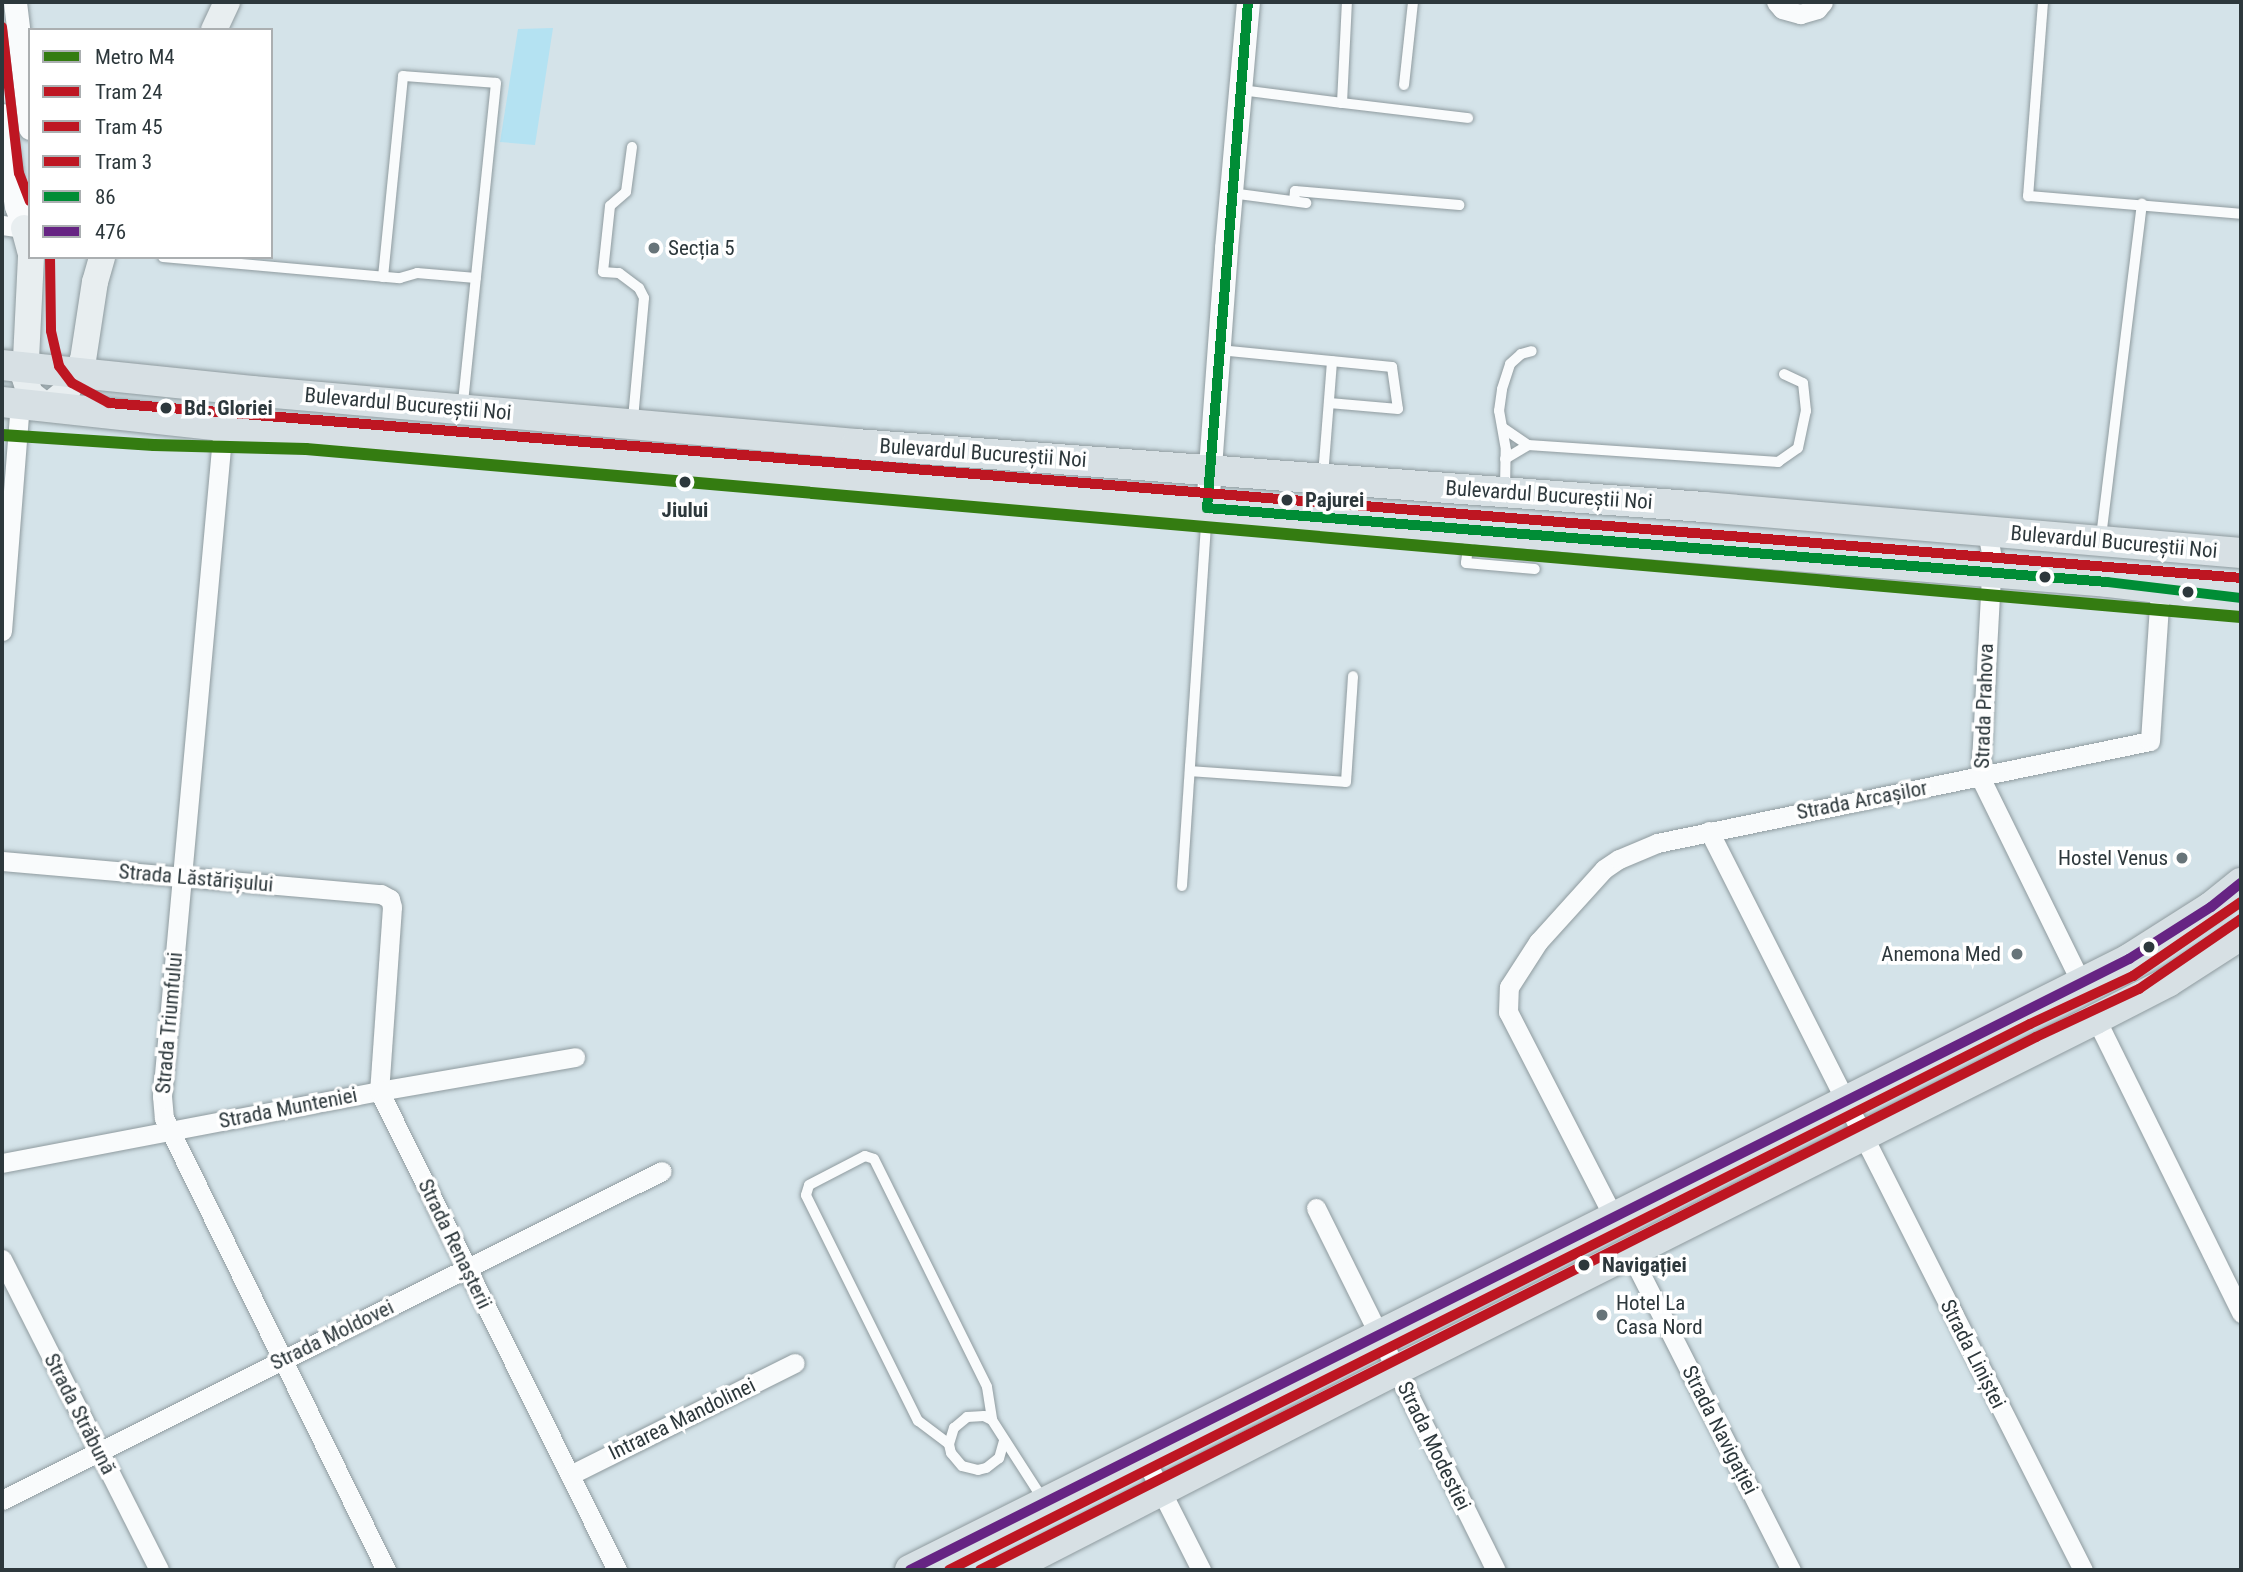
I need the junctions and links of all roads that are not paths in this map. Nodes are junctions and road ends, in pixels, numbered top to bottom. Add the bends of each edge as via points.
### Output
1 (15, 2) edge
2 (228, 2) edge
3 (1248, 2) edge
4 (1347, 2) edge
5 (1413, 2) edge
6 (1776, 2) edge
7 (1823, 2) edge
8 (2043, 2) edge
9 (215, 28) edge
10 (1404, 85) dead end
11 (1239, 90) junction
12 (1342, 103) junction
13 (28, 111) edge
14 (2, 115) edge
15 (1468, 118) dead end
16 (632, 147) dead end
17 (1230, 193) junction
18 (1294, 201) junction
19 (1306, 203) dead end
20 (2142, 204) junction
21 (1459, 205) dead end
22 (2241, 214) edge
23 (23, 232) edge
24 (31, 259) edge
25 (185, 259) edge
26 (99, 270) edge
27 (383, 277) junction
28 (476, 278) junction
29 (1218, 350) junction
30 (1532, 351) dead end
31 (1332, 361) junction
32 (14, 367) edge
33 (77, 374) junction
34 (1784, 374) dead end
35 (1329, 403) junction
36 (23, 405) edge
37 (462, 409) junction
38 (632, 425) junction
39 (223, 426) junction
40 (1503, 428) junction
41 (856, 444) junction
42 (1528, 445) junction
43 (1505, 459) junction
44 (1209, 469) junction
45 (848, 478) junction
46 (1323, 478) junction
47 (1504, 492) junction
48 (1207, 508) junction
49 (1471, 529) junction
50 (1987, 532) junction
51 (2101, 541) junction
52 (2241, 553) edge
53 (1535, 569) dead end
54 (1991, 575) junction
55 (2160, 589) junction
56 (2241, 598) edge
57 (2, 631) edge
58 (1353, 676) dead end
59 (1190, 771) junction
60 (1980, 777) junction
61 (1709, 831) junction
62 (2, 861) edge
63 (181, 877) junction
64 (2241, 883) edge
65 (1182, 886) dead end
66 (2241, 935) edge
67 (2082, 984) junction
68 (2096, 1019) junction
69 (575, 1057) dead end
70 (379, 1091) junction
71 (1845, 1102) junction
72 (168, 1131) junction
73 (1864, 1138) junction
74 (2, 1163) edge
75 (662, 1171) dead end
76 (1316, 1209) dead end
77 (1613, 1216) junction
78 (1630, 1253) junction
79 (2, 1259) edge
80 (467, 1269) junction
81 (2241, 1313) edge
82 (1379, 1336) junction
83 (282, 1360) junction
84 (795, 1363) dead end
85 (1396, 1370) junction
86 (992, 1420) junction
87 (1004, 1441) junction
88 (949, 1444) junction
89 (99, 1451) junction
90 (1143, 1455) junction
91 (570, 1475) junction
92 (1161, 1491) junction
93 (2, 1500) edge
94 (1046, 1504) junction
95 (159, 1570) edge
96 (386, 1570) edge
97 (617, 1570) edge
98 (910, 1570) edge
99 (1007, 1570) edge
100 (1201, 1570) edge
101 (1496, 1570) edge
102 (1791, 1570) edge
103 (2083, 1570) edge

1 - 13 street
2 - 9 main road
3 - 11 street
4 - 12 lane
5 - 10 lane
6 - 7 street via 1782,9 1800,14
8 - 20 lane via 2028,196
11 - 12 lane
11 - 17 street
12 - 15 lane
14 - 23 street
16 - 38 lane via 626,191 610,206 603,272 619,273 639,288 644,298
17 - 18 lane
17 - 29 street
18 - 19 lane
18 - 21 lane via 1295,191
20 - 22 lane
20 - 51 lane
24 - 32 main road
25 - 27 lane
26 - 33 main road
27 - 28 lane via 417,273
27 - 28 lane via 403,76 496,83
28 - 37 lane
29 - 31 lane
29 - 44 street
30 - 40 lane via 1510,364 1499,411
31 - 35 lane
31 - 35 lane via 1392,367 1398,409
32 - 33 main road, Bulevardul Bucureștii Noi
32 - 36 main road via 30,394
33 - 36 main road via 67,391
33 - 37 main road, Bulevardul Bucureștii Noi
34 - 42 lane via 1803,383 1806,411 1798,448 1778,462
35 - 46 lane
36 - 39 main road, Bulevardul Bucureștii Noi
36 - 57 street
37 - 38 main road, Bulevardul Bucureștii Noi
38 - 41 main road, Bulevardul Bucureștii Noi
39 - 45 main road, Bulevardul Bucureștii Noi
39 - 63 street, Strada Triumfului
40 - 42 lane
40 - 43 lane
41 - 44 main road, Bulevardul Bucureștii Noi
41 - 45 main road, Bulevardul Bucureștii Noi
42 - 43 lane
43 - 47 lane
44 - 46 main road, Bulevardul Bucureștii Noi
44 - 48 street
45 - 48 main road, Bulevardul Bucureștii Noi
46 - 47 main road, Bulevardul Bucureștii Noi
47 - 50 main road, Bulevardul Bucureștii Noi
48 - 49 main road, Bulevardul Bucureștii Noi
48 - 59 lane
49 - 53 lane via 1466,563
49 - 54 main road, Bulevardul Bucureștii Noi
50 - 51 main road, Bulevardul Bucureștii Noi
50 - 54 street, Strada Prahova
51 - 52 main road, Bulevardul Bucureștii Noi
54 - 55 main road, Bulevardul Bucureștii Noi
54 - 60 street, Strada Prahova
55 - 56 main road, Bulevardul Bucureștii Noi
55 - 60 street, Strada Arcașilor via 2150,741
58 - 59 lane via 1346,782
59 - 65 lane
60 - 61 street, Strada Arcașilor
60 - 67 street, Strada Prahova
61 - 71 street
61 - 77 street, Strada Arcașilor via 1657,843 1604,869 1538,942 1514,976 1507,998 1508,1012
62 - 63 street, Strada Lăstărișului
63 - 70 street, Strada Lăstărișului via 381,894 390,899
63 - 72 street, Strada Triumfului via 162,1096
64 - 67 main road via 2156,944
66 - 68 main road via 2168,982
67 - 71 main road
68 - 73 main road
68 - 81 street
69 - 70 street, Strada Munteniei
70 - 72 street, Strada Munteniei
70 - 80 street, Strada Renașterii
71 - 73 street, Strada Liniștei
71 - 77 main road
72 - 74 street, Strada Munteniei
72 - 83 street, Strada Triumfului
73 - 78 main road
73 - 103 street, Strada Liniștei
75 - 80 street, Strada Moldovei
76 - 82 street, Strada Modestiei
77 - 82 main road
78 - 85 main road
78 - 102 street, Strada Navigației
79 - 89 street, Strada Străbună
80 - 83 street, Strada Moldovei
80 - 91 street, Strada Renașterii
82 - 85 street, Strada Modestiei
82 - 90 main road
83 - 89 street, Strada Moldovei
83 - 96 street, Strada Triumfului
84 - 91 street, Intrarea Mandolinei
85 - 92 main road
85 - 101 street, Strada Modestiei
86 - 87 lane
86 - 88 lane via 975,1416 960,1422
86 - 88 lane via 987,1387 874,1159 865,1156 809,1185 806,1195 918,1421
87 - 88 lane via 999,1458 978,1470 955,1460
87 - 94 lane
89 - 93 street, Strada Moldovei
89 - 95 street, Strada Străbună
90 - 92 street
90 - 94 main road
91 - 97 street, Strada Renașterii
92 - 99 main road
92 - 100 street
94 - 98 main road

